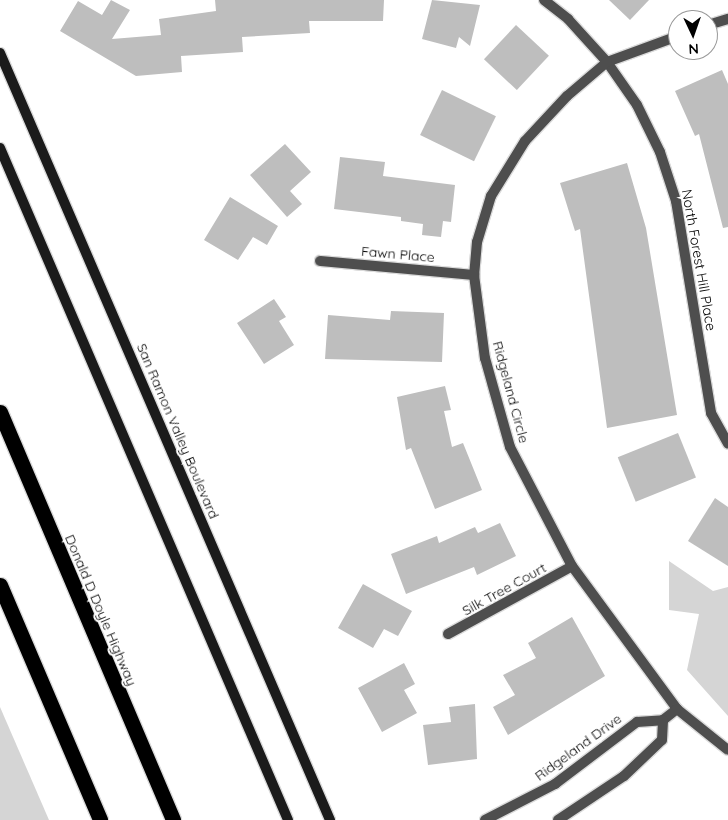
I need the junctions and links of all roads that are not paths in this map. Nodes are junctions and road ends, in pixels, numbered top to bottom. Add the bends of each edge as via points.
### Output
1 (544, 0) edge
2 (668, 40) edge
3 (0, 53) edge
4 (607, 62) junction
5 (0, 148) edge
6 (320, 261) dead end
7 (474, 275) junction
8 (0, 412) edge
9 (728, 444) edge
10 (572, 566) junction
11 (0, 585) edge
12 (448, 634) dead end
13 (677, 709) junction
14 (663, 720) junction
15 (728, 750) edge
16 (100, 820) edge
17 (173, 820) edge
18 (288, 820) edge
19 (330, 820) edge
20 (485, 820) edge
21 (558, 820) edge

1 - 4 street, North Forest Hill Place via 568,18
2 - 4 street, Ridgeland Circle
3 - 19 main road, San Ramon Valley Boulevard
4 - 7 street, Ridgeland Circle via 566,96 525,142 491,196 477,242
4 - 9 street, North Forest Hill Place via 637,105 676,201 711,413
5 - 18 main road
6 - 7 street, Fawn Place
7 - 10 street, Ridgeland Circle via 485,358 510,447
8 - 17 highway, Donald D Doyle Highway
10 - 12 street, Silk Tree Court
10 - 13 street, Ridgeland Circle
11 - 16 highway
13 - 14 street
13 - 15 street, Ridgeland Circle
14 - 20 street, Ridgeland Drive via 636,722 555,784
14 - 21 street via 662,740 624,776

